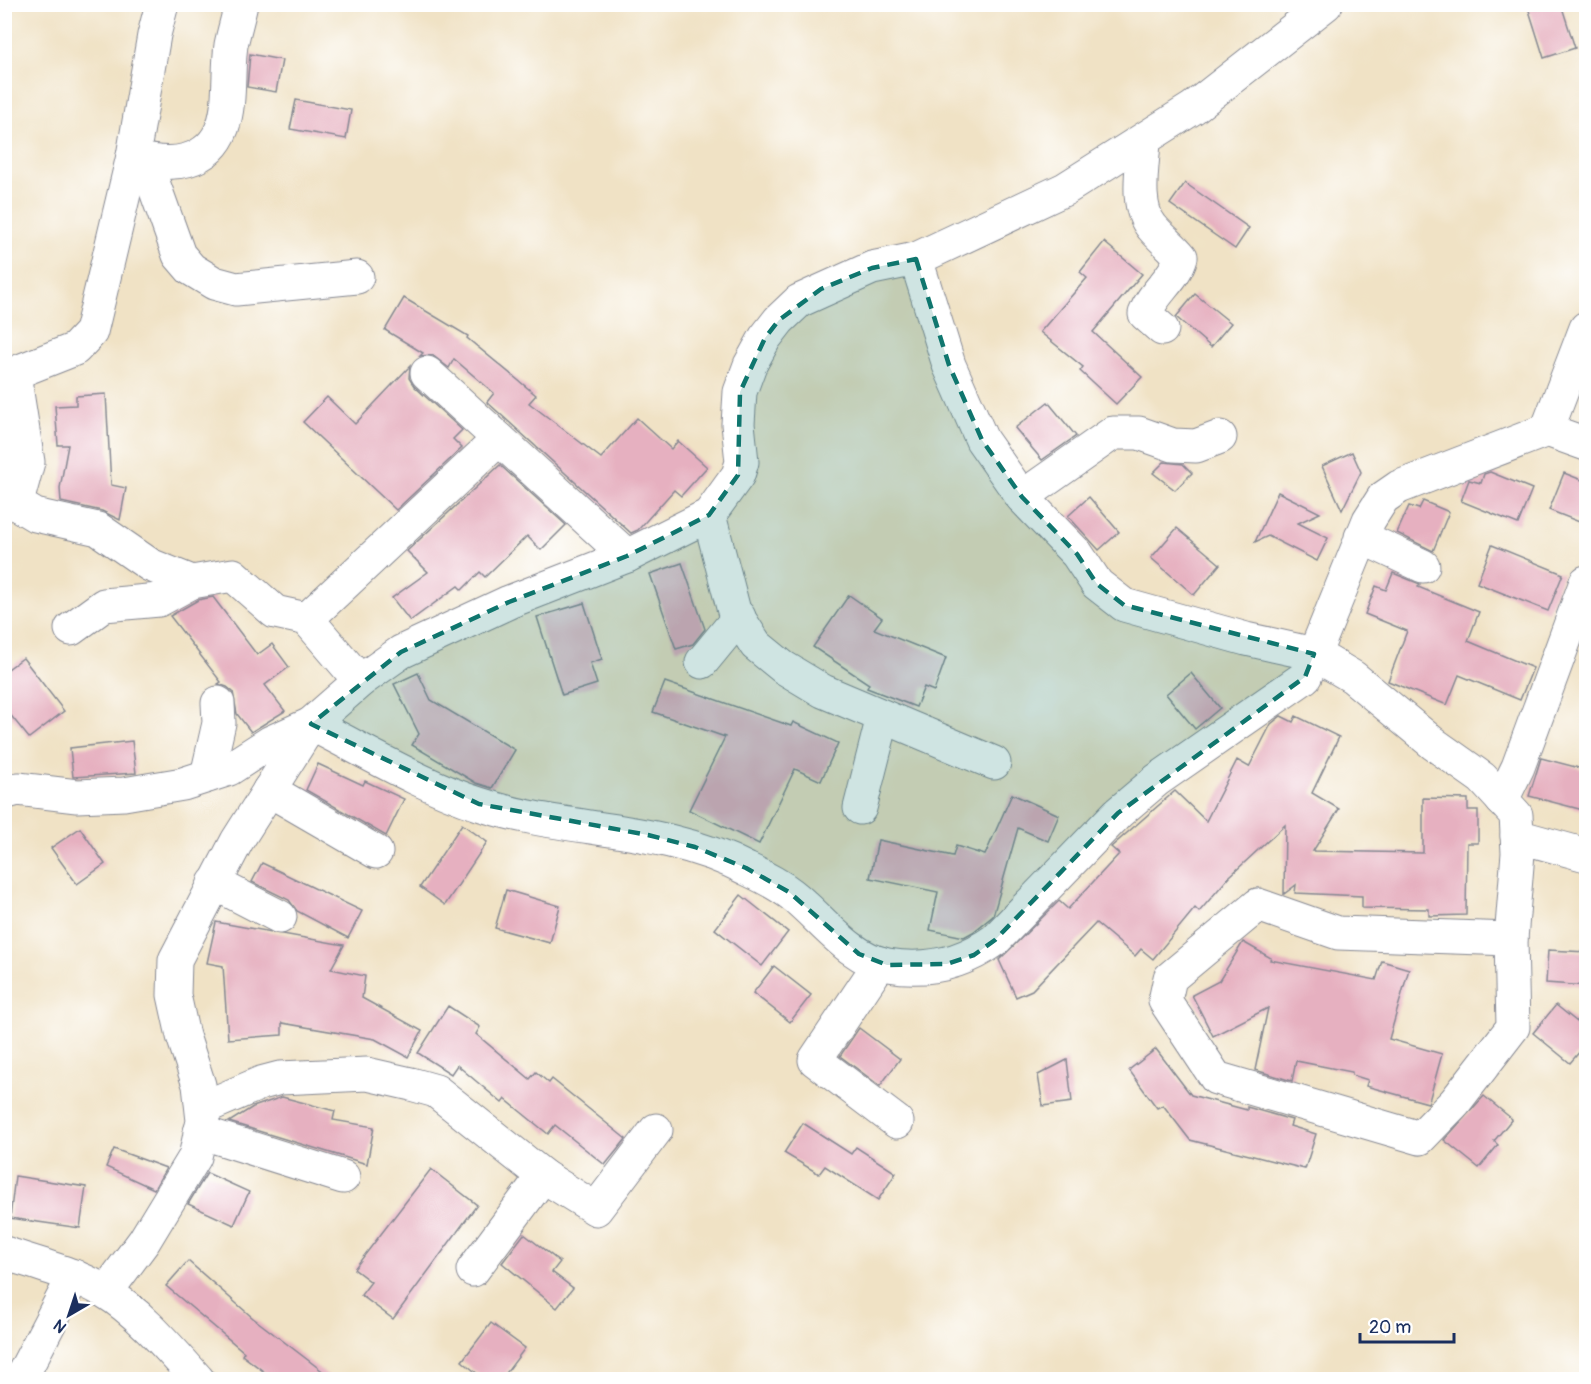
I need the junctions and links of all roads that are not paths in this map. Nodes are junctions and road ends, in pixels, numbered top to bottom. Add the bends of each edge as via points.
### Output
1 (162, 4) edge
2 (241, 4) edge
3 (1326, 4) edge
4 (1144, 141) junction
5 (139, 158) junction
6 (916, 259) junction
7 (357, 278) dead end
8 (1587, 328) edge
9 (1162, 329) dead end
10 (427, 373) dead end
11 (9, 375) edge
12 (1547, 430) junction
13 (1220, 437) dead end
14 (499, 439) junction
15 (1587, 444) edge
16 (1022, 497) junction
17 (709, 515) junction
18 (1361, 537) junction
19 (627, 556) junction
20 (1423, 566) dead end
21 (192, 582) junction
22 (1587, 582) edge
23 (739, 617) junction
24 (306, 619) junction
25 (71, 628) dead end
26 (1314, 654) junction
27 (702, 662) dead end
28 (360, 681) junction
29 (218, 703) dead end
30 (883, 717) junction
31 (311, 724) junction
32 (994, 763) dead end
33 (207, 776) junction
34 (269, 790) junction
35 (4, 793) edge
36 (1502, 800) junction
37 (861, 808) dead end
38 (1517, 836) junction
39 (376, 852) dead end
40 (1587, 855) edge
41 (214, 883) junction
42 (280, 917) dead end
43 (1511, 939) junction
44 (880, 963) junction
45 (202, 1120) junction
46 (897, 1122) dead end
47 (656, 1130) dead end
48 (543, 1176) junction
49 (344, 1177) dead end
50 (4, 1253) edge
51 (473, 1270) dead end
52 (74, 1276) junction
53 (106, 1292) junction
54 (20, 1380) edge
55 (198, 1380) edge

1 - 5 street via 154,35
2 - 5 street via 231,46 225,122 217,139 202,156 182,161
3 - 4 street via 1193,108
4 - 6 street via 1065,189
4 - 9 street via 1142,204 1151,226 1181,257 1178,268 1145,314
5 - 7 street via 179,255 191,269 214,283 236,289
5 - 11 street via 92,332 75,349
6 - 16 street via 949,365 978,429
6 - 17 street via 872,268 821,289 778,320 765,338 740,392 742,462 738,475
8 - 12 street
10 - 14 street
11 - 21 street via 28,462 20,506 34,515 98,529 150,565
12 - 15 street
12 - 18 street via 1399,487 1383,498
13 - 16 street via 1196,446 1173,445 1139,433 1113,433
14 - 19 street
14 - 24 street
16 - 26 street via 1077,554 1097,584 1124,605
17 - 19 street
17 - 23 street via 734,611
18 - 20 street
18 - 26 street
19 - 28 street via 509,602 401,652
21 - 24 street via 233,575 275,612
21 - 25 street via 159,600 104,606
22 - 36 street
23 - 27 street
23 - 30 street via 756,645 783,667 823,691
24 - 28 street
26 - 36 street via 1353,677 1482,778
26 - 44 street via 1305,677 1157,780 1118,813 995,940 974,955 947,964 914,968
28 - 31 street
29 - 33 street via 219,723
30 - 32 street
30 - 37 street
31 - 33 street via 271,742 229,769
31 - 34 street
31 - 44 street via 479,804 695,846 789,892 859,954
33 - 35 street via 124,794 77,796 18,789
34 - 39 street
34 - 41 street
36 - 38 street via 1516,815
38 - 40 street
38 - 43 street
41 - 42 street
41 - 45 street via 175,960 174,995 199,1085
43 - 43 street via 1338,933 1258,905 1170,978 1165,1001 1216,1078 1420,1138 1455,1102 1513,1028
44 - 46 street via 814,1060
45 - 48 street via 261,1083 280,1078 367,1074 436,1090
45 - 49 street
45 - 53 street via 195,1157 144,1241
47 - 48 street via 596,1209
48 - 51 street
50 - 52 street
52 - 53 street
52 - 54 street
53 - 55 street via 157,1335

